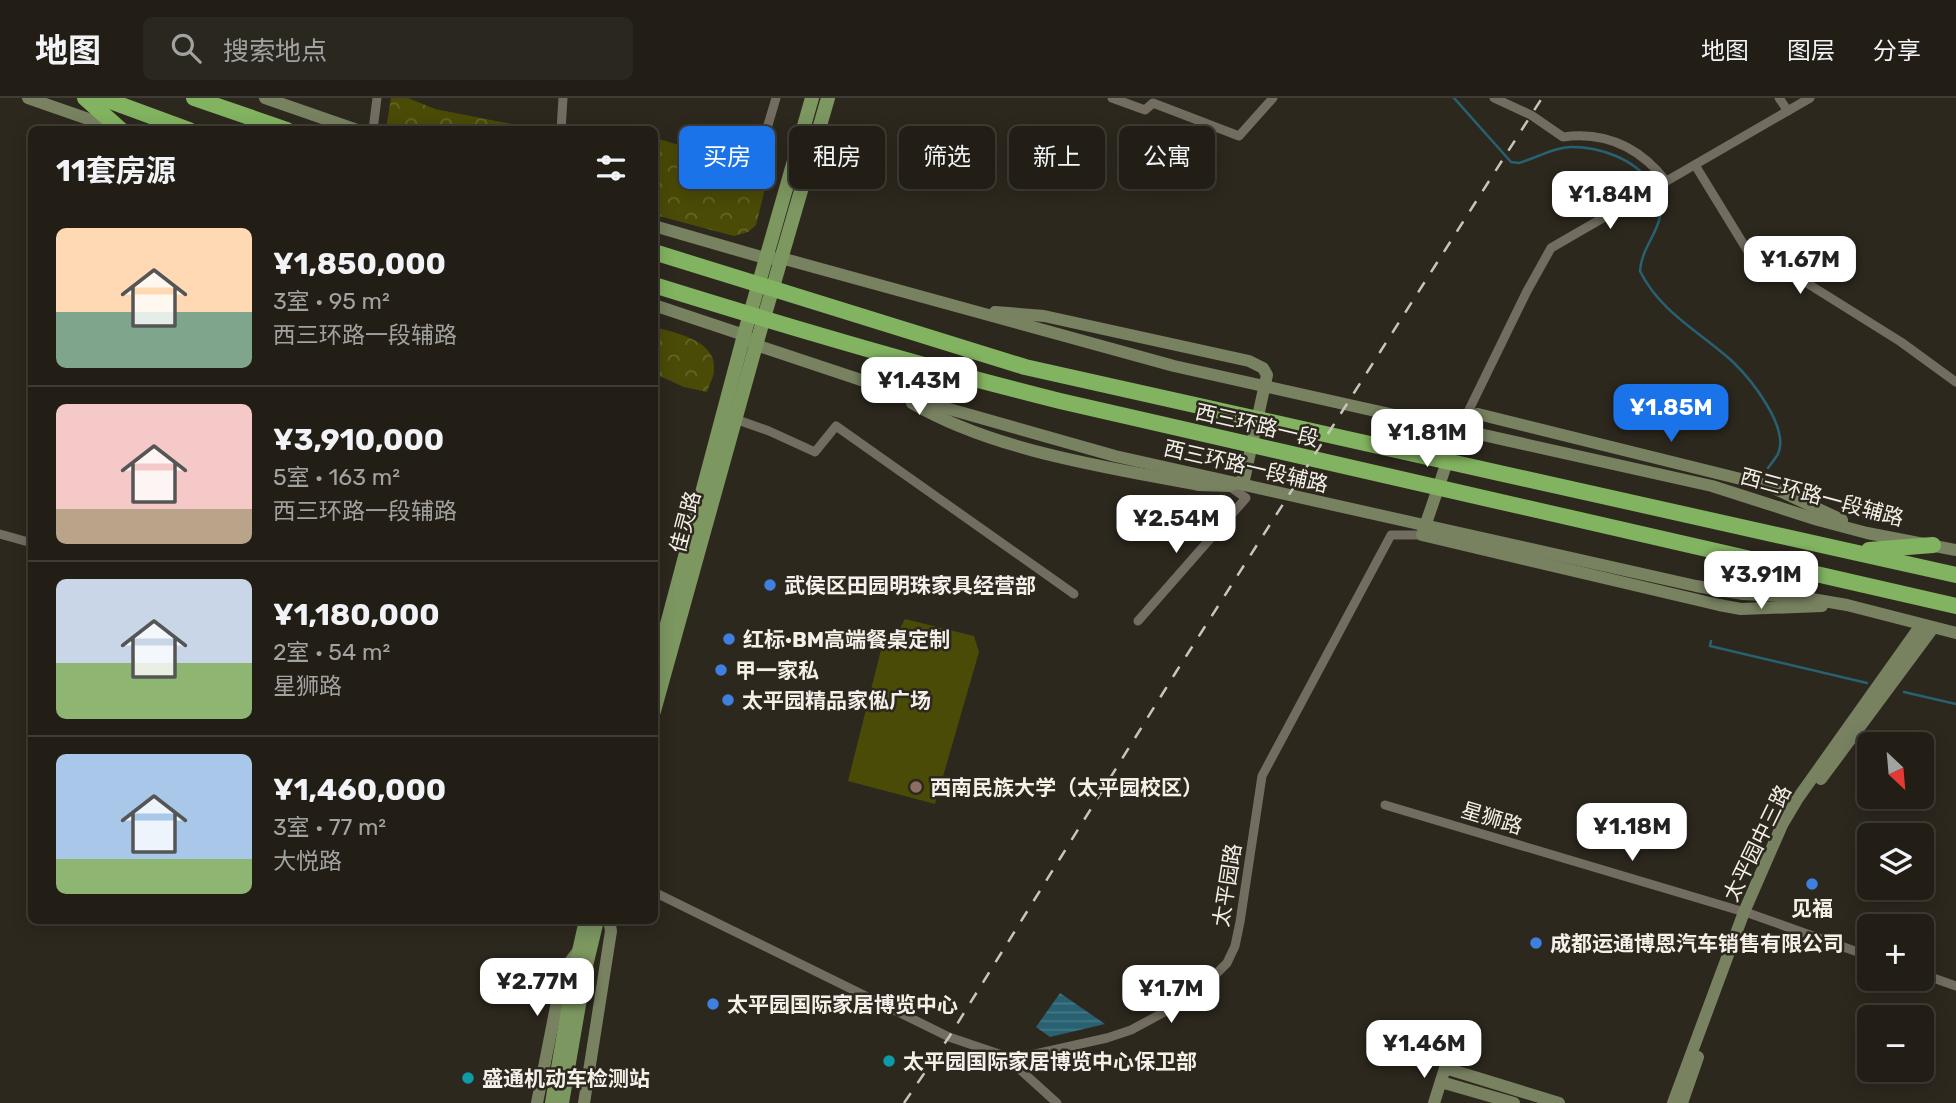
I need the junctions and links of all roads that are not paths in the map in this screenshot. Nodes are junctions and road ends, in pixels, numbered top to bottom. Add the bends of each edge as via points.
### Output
1 (28, 98) edge
2 (85, 98) edge
3 (102, 98) edge
4 (194, 98) edge
5 (265, 98) edge
6 (377, 98) edge
7 (563, 98) edge
8 (776, 98) edge
9 (812, 98) edge
10 (828, 98) edge
11 (1112, 98) edge
12 (1272, 98) edge
13 (1494, 98) edge
14 (1779, 98) edge
15 (1810, 98) edge
16 (1788, 111) junction
17 (108, 126) edge
18 (116, 126) edge
19 (178, 126) edge
20 (275, 126) edge
21 (346, 126) edge
22 (374, 126) edge
23 (561, 126) edge
24 (768, 126) edge
25 (1695, 165) junction
26 (1667, 181) junction
27 (658, 227) edge
28 (658, 253) edge
29 (774, 258) junction
30 (658, 286) edge
31 (658, 306) edge
32 (966, 310) junction
33 (750, 340) junction
34 (1956, 382) edge
35 (887, 389) junction
36 (1465, 418) junction
37 (735, 419) junction
38 (1228, 486) junction
39 (1867, 533) junction
40 (0, 534) edge
41 (1422, 535) junction
42 (28, 542) edge
43 (1933, 545) junction
44 (1956, 550) edge
45 (1853, 552) junction
46 (1956, 575) edge
47 (1074, 594) dead end
48 (1847, 605) junction
49 (1956, 606) edge
50 (1138, 621) dead end
51 (1927, 626) junction
52 (1956, 633) edge
53 (658, 659) edge
54 (658, 697) edge
55 (1385, 805) dead end
56 (658, 894) edge
57 (1747, 913) junction
58 (585, 924) edge
59 (596, 924) edge
60 (610, 924) edge
61 (578, 951) junction
62 (1857, 952) edge
63 (580, 969) junction
64 (1934, 978) edge
65 (1956, 986) edge
66 (1005, 1056) junction
67 (1441, 1082) junction
68 (537, 1103) edge
69 (552, 1103) edge
70 (562, 1103) edge
71 (584, 1103) edge
72 (1056, 1103) edge
73 (1434, 1103) edge
74 (1514, 1103) edge
75 (1559, 1103) edge
76 (1673, 1103) edge
77 (1682, 1103) edge

1 - 17 main road
2 - 18 highway
3 - 19 highway
4 - 20 highway
5 - 21 main road
6 - 22 street
7 - 23 street
8 - 24 street
9 - 29 main road
10 - 29 main road
11 - 12 street via 1145,110 1153,103 1239,136
13 - 26 street via 1563,137 1600,137 1628,146
14 - 16 street
15 - 16 street
16 - 25 street
25 - 26 street
25 - 34 street via 1752,258 1794,275
26 - 36 street via 1552,248
27 - 29 main road, 西三环路一段辅路
28 - 45 highway, 西三环路一段 via 1025,367
29 - 32 main road, 西三环路一段辅路
29 - 33 main road
30 - 49 highway, 西三环路一段 via 935,370 1035,395
31 - 33 main road, 西三环路一段辅路
32 - 38 main road via 1044,316 1249,361 1263,368 1267,375 1244,480
32 - 39 main road, 西三环路一段辅路 via 1174,366 1712,486
33 - 35 main road, 西三环路一段辅路
33 - 37 main road, 佳灵路
33 - 53 main road, 佳灵路
35 - 38 main road via 940,419 1004,443 1199,485
35 - 48 main road, 西三环路一段辅路 via 1115,456 1696,586
36 - 39 main road via 1478,414 1769,486
36 - 41 main road
37 - 47 street via 815,452 836,426
37 - 54 main road, 佳灵路
38 - 50 street via 1246,498
39 - 43 main road, 西三环路一段辅路
40 - 42 street
41 - 48 main road via 1719,605
41 - 66 street, 太平园路 via 1391,535 1265,768 1240,922 1227,963 1170,1009 1131,1030 1026,1056
43 - 44 main road, 西三环路一段辅路
43 - 45 highway
45 - 46 highway, 西三环路一段
48 - 51 main road, 西三环路一段辅路
51 - 52 main road, 西三环路一段辅路
51 - 57 main road, 太平园中三路 via 1854,737 1807,797
55 - 57 street, 星狮路
56 - 66 street, 太平园路 via 949,1037
57 - 62 street, 星狮路
57 - 76 main road, 太平园中三路
57 - 77 main road, 太平园中三路
58 - 61 main road
59 - 63 main road
60 - 71 main road
61 - 63 main road
61 - 68 main road via 563,971
63 - 69 main road
63 - 70 main road
64 - 65 street
66 - 72 street
67 - 73 main road
67 - 74 main road
67 - 75 main road via 1445,1068

